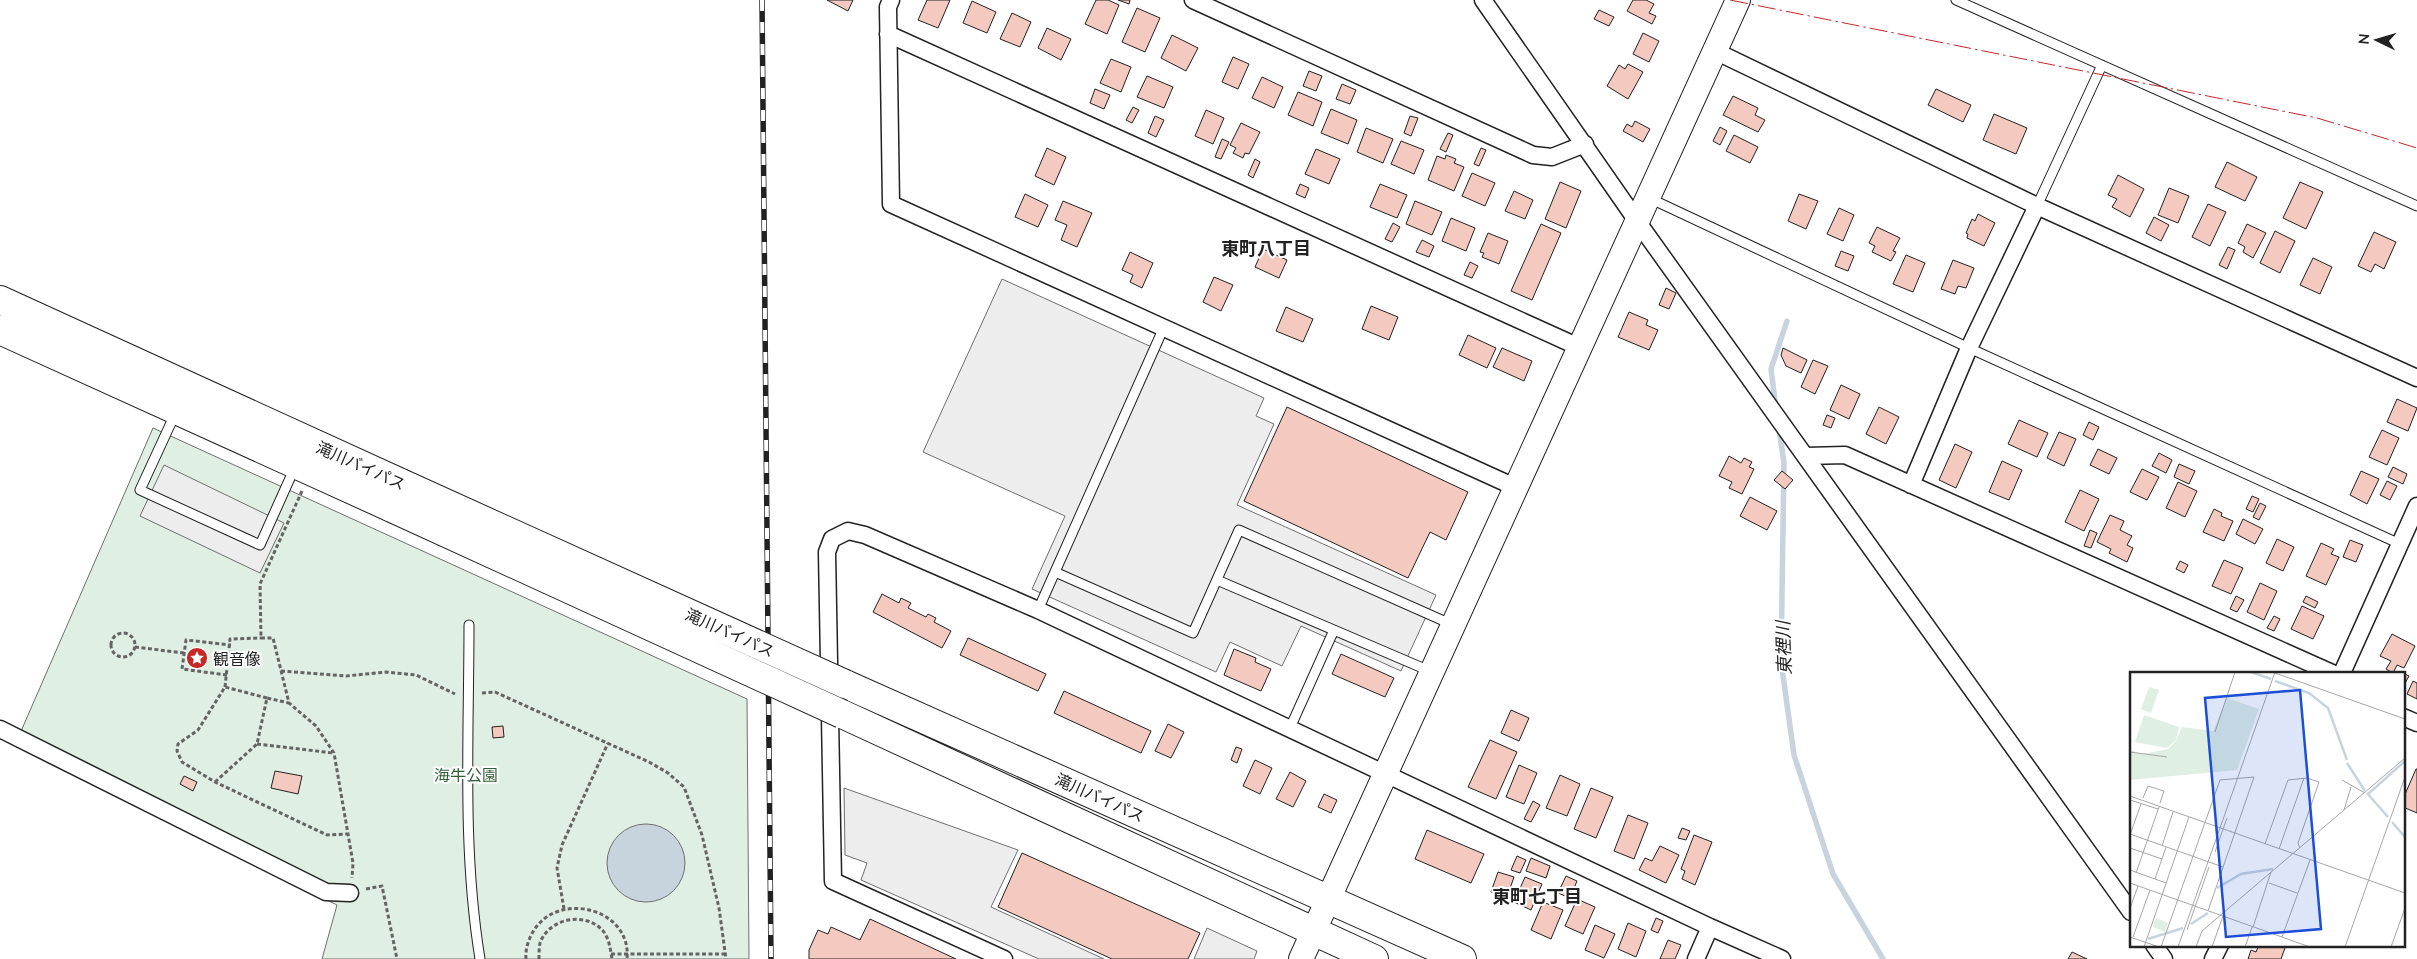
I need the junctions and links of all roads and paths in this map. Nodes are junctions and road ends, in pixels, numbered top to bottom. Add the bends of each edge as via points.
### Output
1 (891, 0) edge
2 (1193, 0) edge
3 (1482, 0) edge
4 (1738, 0) edge
5 (1956, 0) edge
6 (888, 34) junction
7 (1715, 51) junction
8 (2102, 65) junction
9 (1584, 144) junction
10 (1647, 198) junction
11 (2037, 206) junction
12 (2417, 206) edge
13 (1636, 221) junction
14 (0, 300) edge
15 (1164, 327) junction
16 (0, 330) edge
17 (1581, 348) junction
18 (1969, 348) junction
19 (2417, 378) edge
20 (177, 410) junction
21 (1806, 456) junction
22 (292, 474) junction
23 (1911, 485) junction
24 (1517, 488) junction
25 (2417, 506) edge
26 (2400, 544) junction
27 (1055, 572) junction
28 (1217, 580) junction
29 (1038, 610) junction
30 (469, 625) dead end
31 (1453, 626) junction
32 (1334, 630) junction
33 (261, 638) junction
34 (231, 646) junction
35 (135, 648) junction
36 (184, 653) junction
37 (281, 670) junction
38 (1432, 672) junction
39 (2330, 672) edge
40 (2342, 672) edge
41 (226, 675) junction
42 (225, 687) junction
43 (469, 693) junction
44 (267, 698) junction
45 (289, 703) junction
46 (2404, 717) edge
47 (2417, 723) edge
48 (1290, 728) junction
49 (0, 729) edge
50 (257, 744) junction
51 (608, 744) junction
52 (334, 753) junction
53 (1385, 774) junction
54 (215, 782) junction
55 (347, 834) junction
56 (350, 892) junction
57 (1328, 899) junction
58 (564, 909) junction
59 (2130, 911) edge
60 (1710, 927) junction
61 (1313, 932) junction
62 (2155, 946) edge
63 (2220, 946) edge
64 (611, 954) junction
65 (725, 954) junction
66 (627, 957) edge
67 (653, 957) edge
68 (397, 959) edge
69 (480, 959) edge
70 (526, 959) edge
71 (539, 959) edge
72 (612, 959) edge
73 (726, 959) edge
74 (1004, 959) edge
75 (1301, 959) edge
76 (1374, 959) edge
77 (1462, 959) edge
78 (1696, 959) edge
79 (1782, 959) edge
80 (2164, 959) edge
81 (2213, 959) edge

1 - 6 street
2 - 9 street via 1533,155 1552,157
3 - 9 street
4 - 7 street
5 - 8 lane
6 - 15 street via 891,204
6 - 17 street
7 - 10 street
7 - 11 street
8 - 11 lane
8 - 12 lane
9 - 13 street
10 - 13 street
10 - 18 lane
11 - 18 street
11 - 19 street
13 - 17 street
13 - 21 street
14 - 57 highway, 滝川バイパス, bridge via 845,684
15 - 24 street
15 - 27 lane
16 - 20 highway, 滝川バイパス
17 - 24 street
18 - 23 street
18 - 26 lane
20 - 22 highway, 滝川バイパス
20 - 22 lane via 140,490 260,544
21 - 23 street via 1845,455
21 - 59 street
22 - 33 path via 303,488 260,584
22 - 61 highway, 滝川バイパス, bridge via 392,508
23 - 39 street
24 - 31 street
25 - 26 street
26 - 40 street
27 - 28 lane via 1193,633
27 - 29 lane
28 - 31 lane via 1239,530
28 - 32 lane
29 - 48 street
29 - 74 street via 865,535 848,531 832,539 827,552 833,881
30 - 43 lane
31 - 38 street
32 - 38 lane
32 - 48 lane
33 - 34 path via 230,639
33 - 37 path via 273,638
34 - 36 path via 186,640
34 - 41 path
35 - 35 path via 134,638 127,633 118,632 112,638 110,647 114,655 122,658 131,655
35 - 36 path
36 - 41 path via 182,669
37 - 43 path via 346,676 386,672 416,675 454,694
37 - 45 path
38 - 53 street
41 - 42 path
42 - 44 path
42 - 54 path via 198,730 178,744 177,751 182,762
43 - 51 path via 495,692
43 - 69 lane via 468,865
44 - 45 path
44 - 50 path
45 - 52 path via 316,726
46 - 47 street
48 - 53 street
49 - 56 street via 326,892
50 - 52 path
50 - 54 path
51 - 58 path via 562,845 557,868
51 - 65 path via 668,773 684,787 702,835 719,908
52 - 55 path
53 - 57 street
53 - 60 street
54 - 55 path via 327,835
55 - 56 path via 353,863
56 - 68 path via 382,886
57 - 61 street
57 - 77 highway, 滝川バイパス
58 - 66 path via 584,908 601,913 623,938
58 - 70 path via 552,913 538,924 529,938
60 - 78 street
60 - 79 street
61 - 75 street
61 - 76 highway, 滝川バイパス
62 - 80 street
63 - 81 street
64 - 66 path
64 - 71 path via 610,942 599,928 583,919 566,920 550,928 540,943
64 - 72 path
65 - 67 path
65 - 73 path
66 - 67 path

